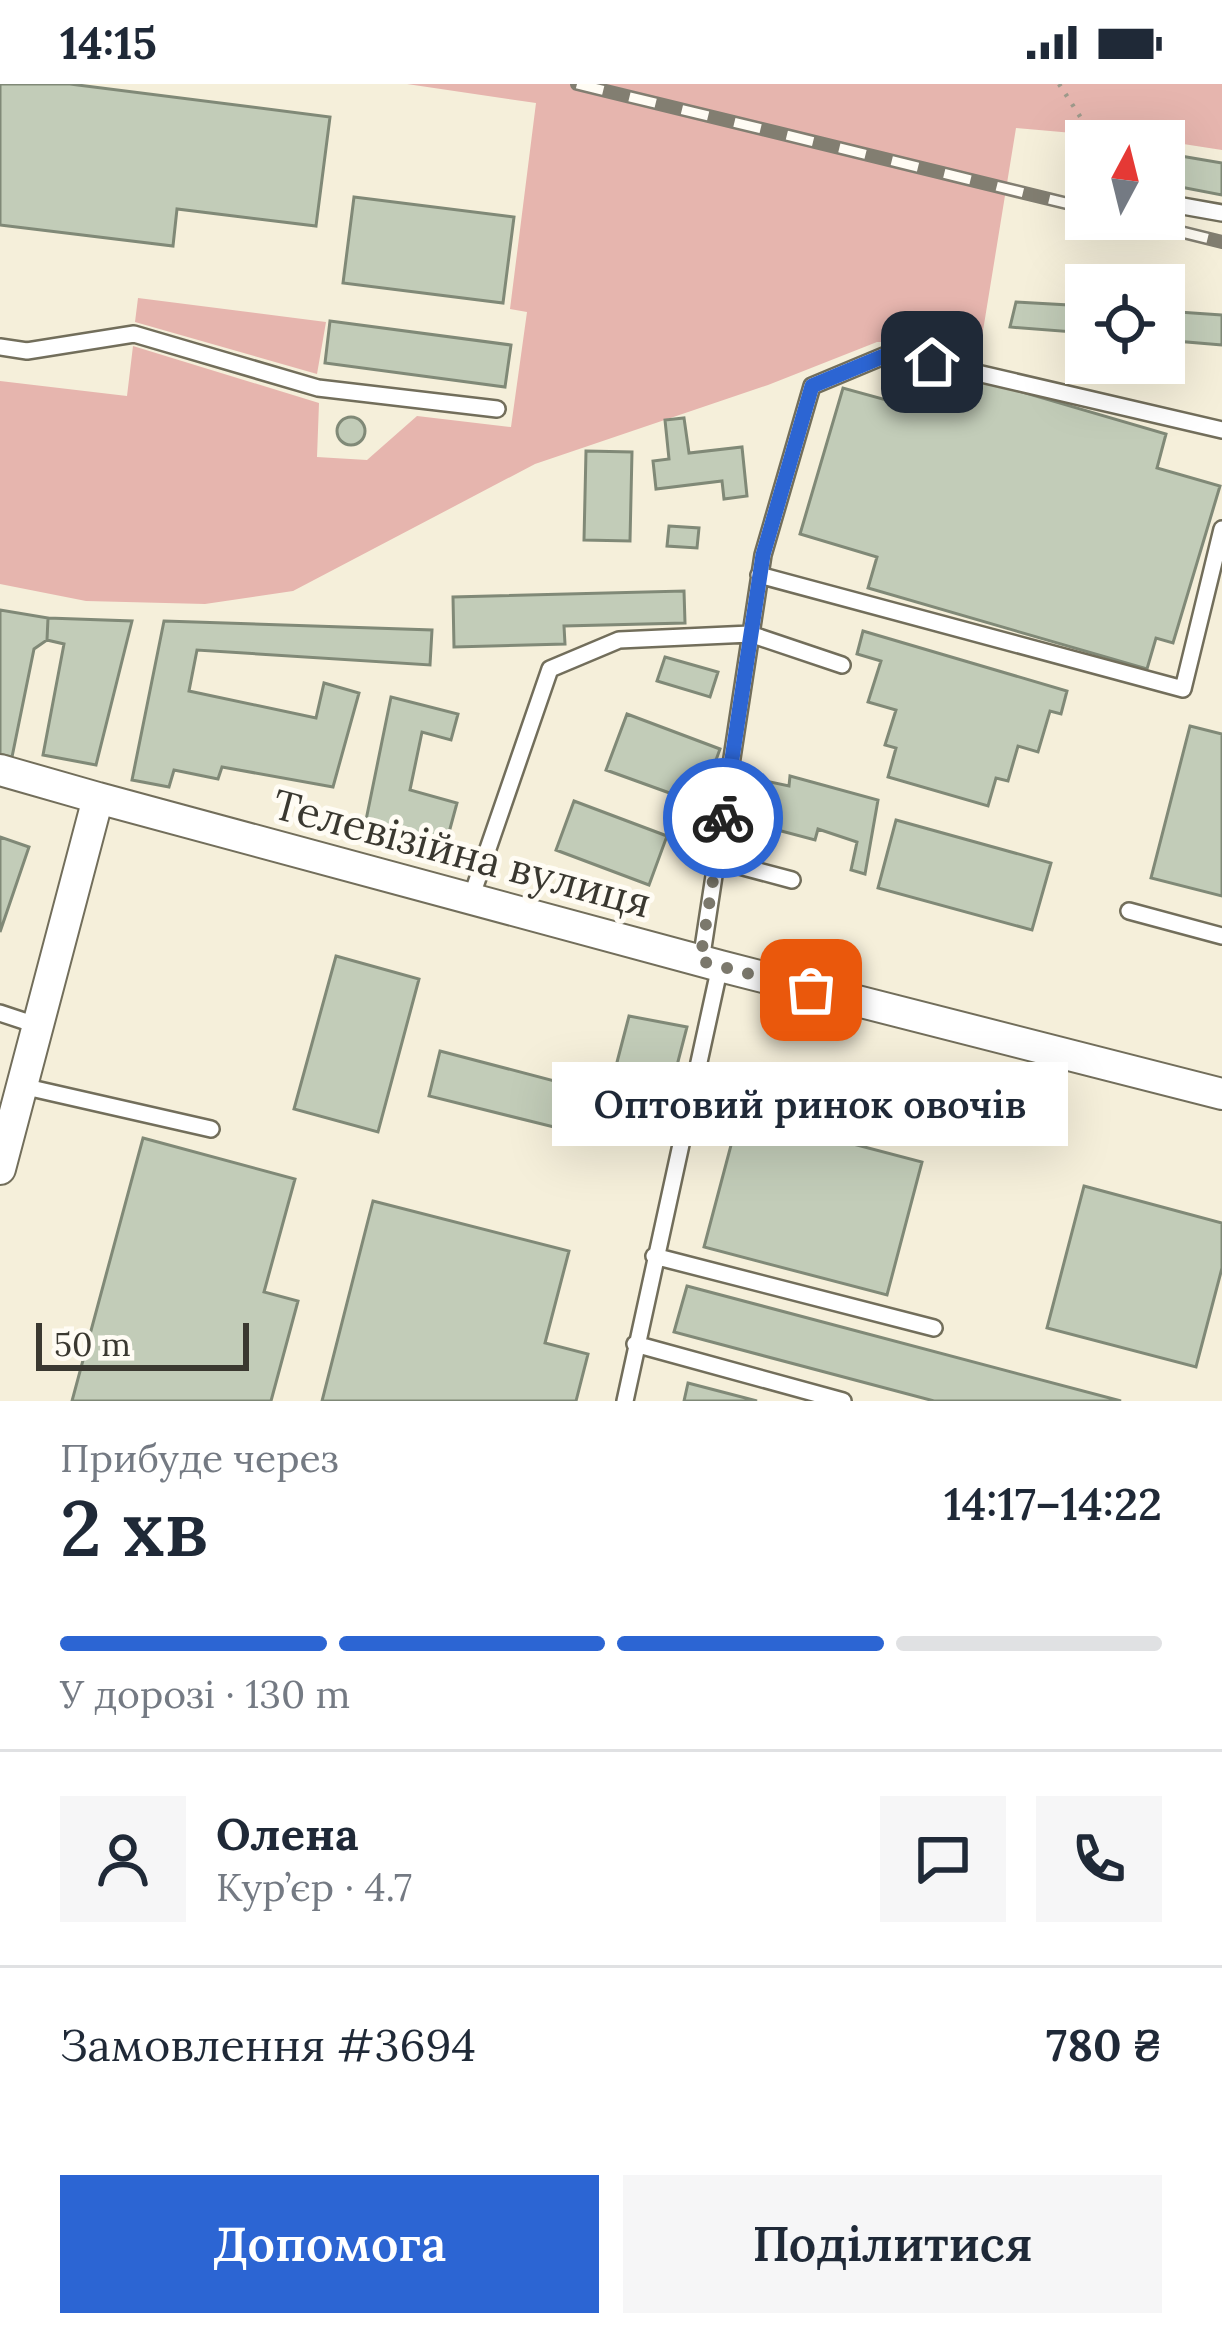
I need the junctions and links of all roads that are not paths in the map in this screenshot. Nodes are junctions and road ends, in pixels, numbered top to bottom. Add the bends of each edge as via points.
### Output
1 (1185, 206) edge
2 (1222, 213) edge
3 (0, 347) edge
4 (497, 410) dead end
5 (1222, 430) edge
6 (1222, 529) edge
7 (760, 575) junction
8 (750, 634) junction
9 (842, 665) dead end
10 (0, 770) edge
11 (98, 798) junction
12 (716, 860) junction
13 (792, 880) dead end
14 (471, 898) junction
15 (1129, 911) dead end
16 (1222, 936) edge
17 (710, 964) junction
18 (0, 1013) edge
19 (39, 1026) junction
20 (22, 1086) junction
21 (1222, 1094) edge
22 (211, 1129) dead end
23 (0, 1169) edge
24 (655, 1256) junction
25 (934, 1328) dead end
26 (635, 1344) junction
27 (625, 1401) edge
28 (843, 1401) edge

1 - 2 lane
3 - 4 lane via 27,351 134,334 318,388
5 - 7 lane via 891,353 812,386
6 - 7 lane via 1183,689
7 - 8 lane
8 - 9 lane
8 - 12 lane
8 - 14 lane via 619,640 550,670
10 - 11 street, Телевізійна вулиця
11 - 14 street, Телевізійна вулиця
11 - 19 street
12 - 13 lane
12 - 17 lane
14 - 17 street, Телевізійна вулиця
15 - 16 lane
17 - 21 street, Телевізійна вулиця
17 - 24 lane
18 - 19 lane
19 - 20 street
20 - 22 lane
20 - 23 street
24 - 25 lane
24 - 26 lane
26 - 27 lane
26 - 28 lane

